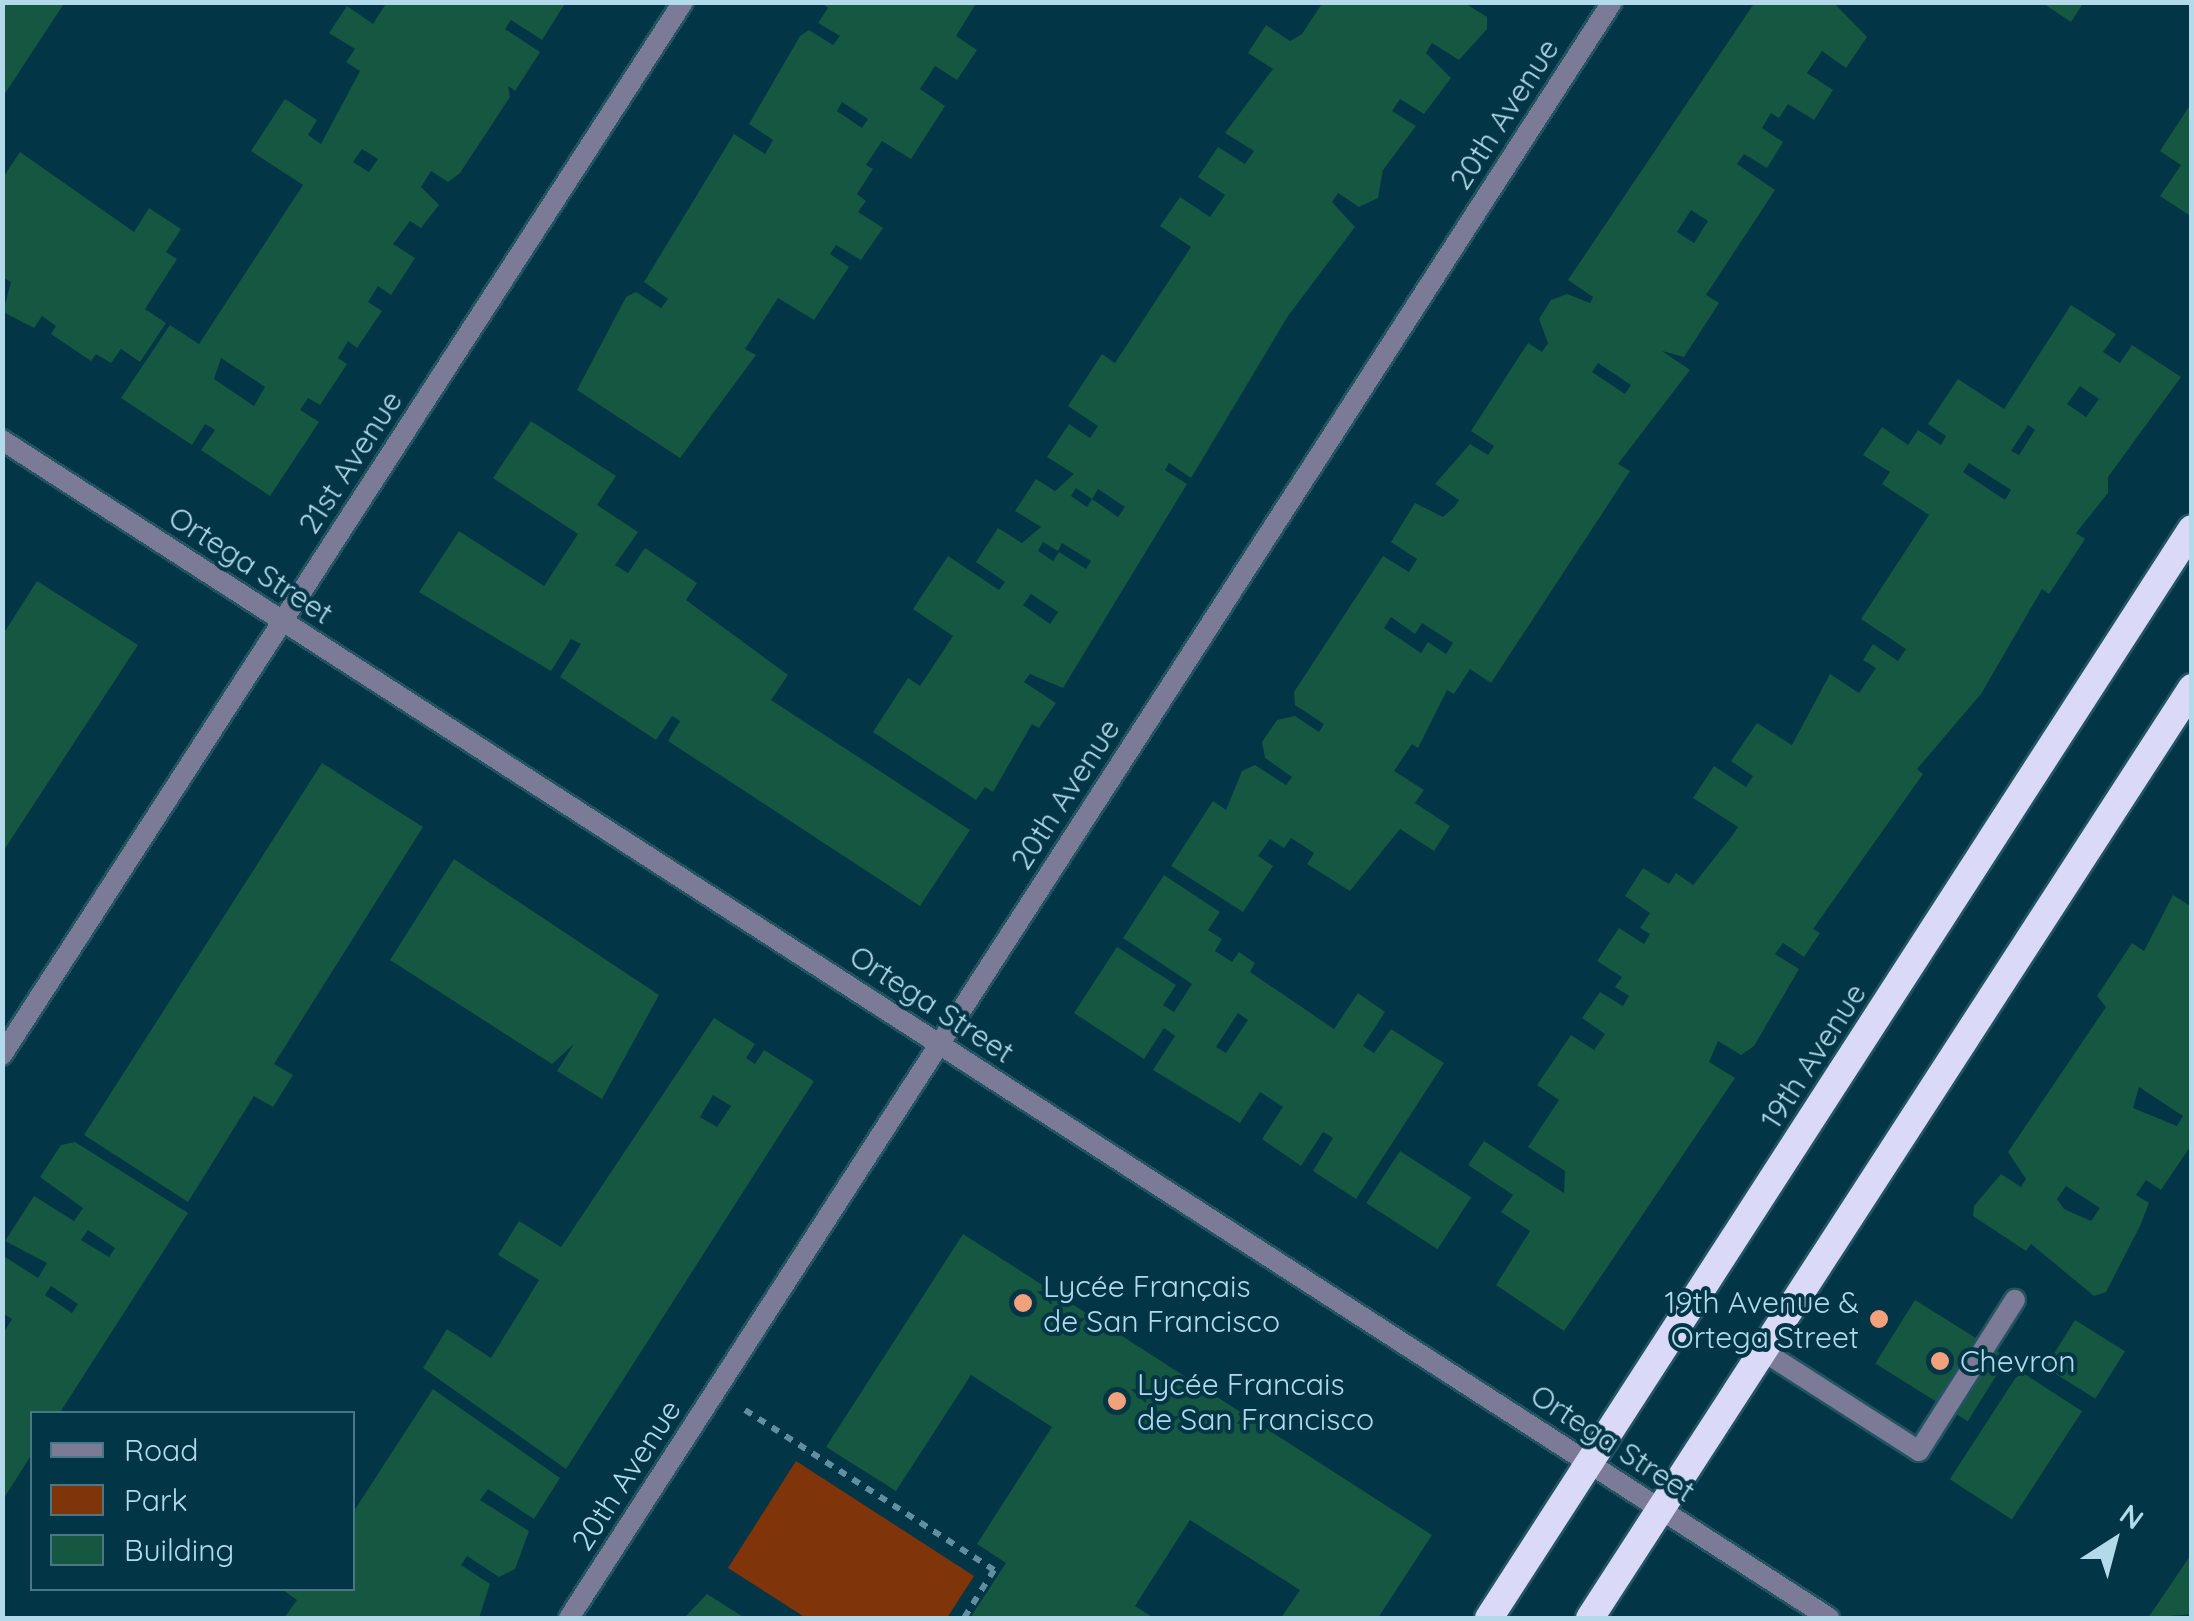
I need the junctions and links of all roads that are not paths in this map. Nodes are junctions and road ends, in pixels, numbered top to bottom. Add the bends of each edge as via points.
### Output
1 (682, 2) edge
2 (1612, 2) edge
3 (2, 440) edge
4 (2192, 529) edge
5 (283, 621) junction
6 (2192, 688) edge
7 (939, 1044) junction
8 (2, 1055) edge
9 (2015, 1300) dead end
10 (1763, 1352) junction
11 (1589, 1463) junction
12 (1661, 1509) junction
13 (569, 1618) edge
14 (1489, 1618) edge
15 (1590, 1618) edge
16 (1828, 1618) edge

1 - 5 street, 21st Avenue
2 - 7 street, 20th Avenue
3 - 5 street, Ortega Street
4 - 11 highway, 19th Avenue
5 - 7 street, Ortega Street
5 - 8 street, 21st Avenue
6 - 10 highway
7 - 11 street, Ortega Street
7 - 13 street, 20th Avenue
9 - 10 street via 1919,1451
10 - 12 highway
11 - 12 street, Ortega Street
11 - 14 highway, 19th Avenue
12 - 15 highway
12 - 16 street, Ortega Street

